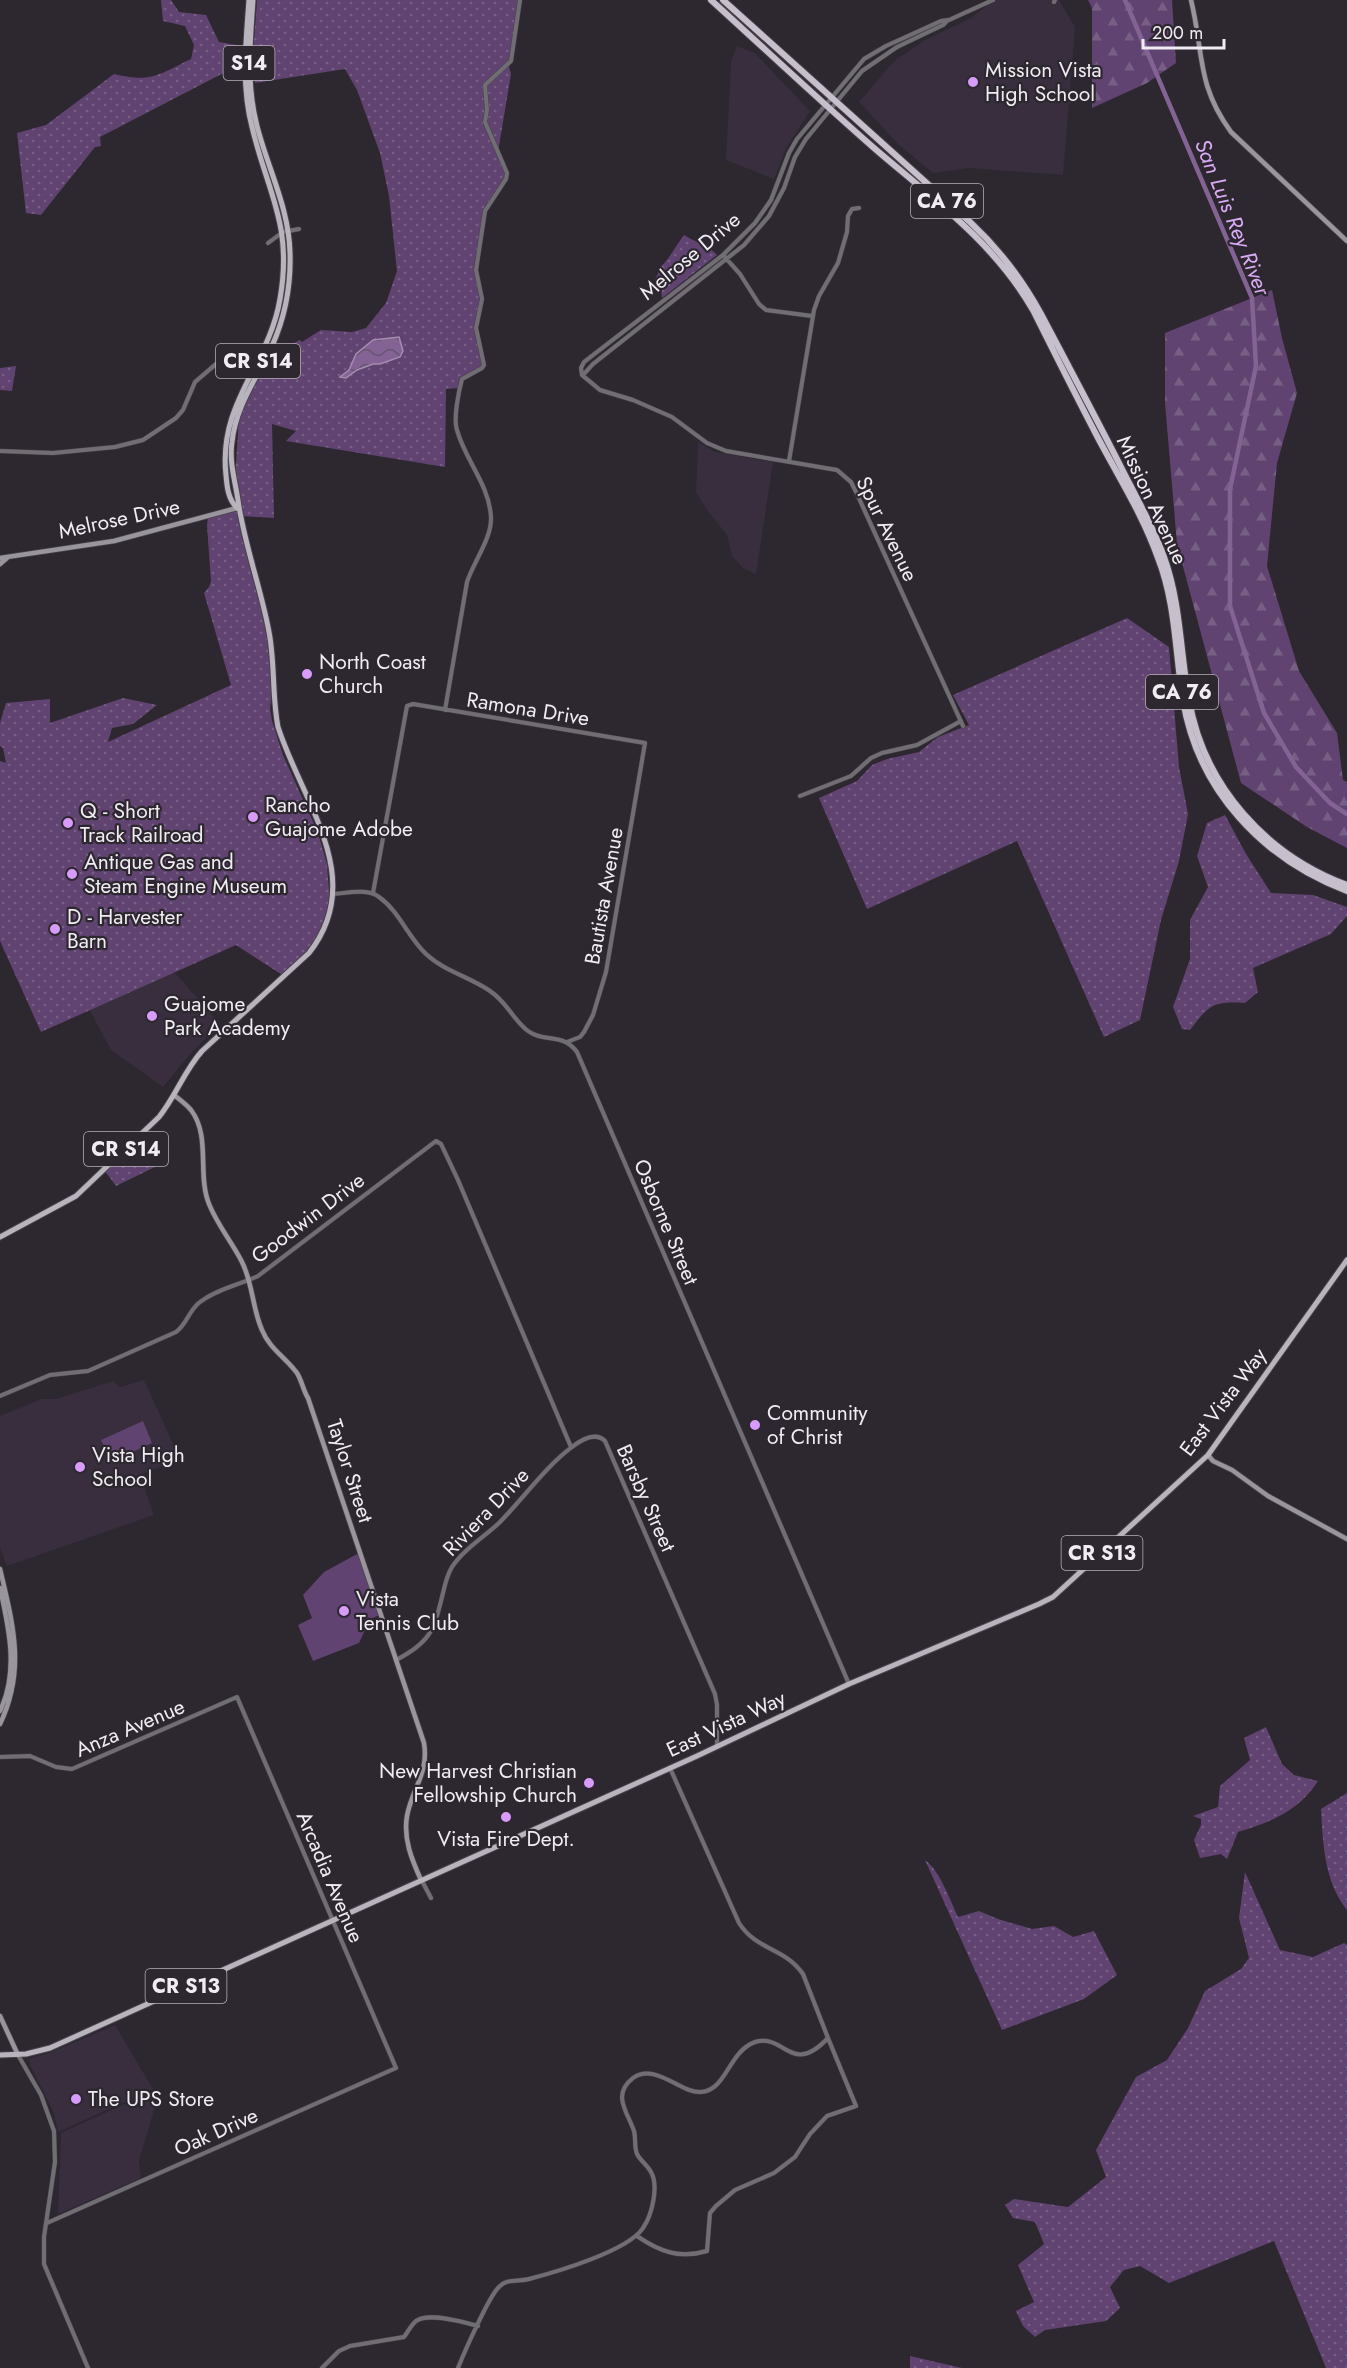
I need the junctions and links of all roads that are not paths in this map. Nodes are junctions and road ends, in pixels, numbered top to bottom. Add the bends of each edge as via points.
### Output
1 (251, 0) edge
2 (520, 0) edge
3 (711, 0) edge
4 (723, 0) edge
5 (993, 0) edge
6 (1191, 0) edge
7 (949, 20) junction
8 (834, 100) junction
9 (828, 106) junction
10 (859, 208) dead end
11 (299, 229) dead end
12 (286, 232) junction
13 (1347, 241) edge
14 (268, 243) dead end
15 (723, 255) junction
16 (728, 260) junction
17 (812, 316) junction
18 (263, 358) junction
19 (582, 375) junction
20 (0, 452) edge
21 (789, 461) junction
22 (237, 508) junction
23 (0, 558) edge
24 (8, 558) junction
25 (0, 564) edge
26 (445, 710) junction
27 (645, 743) joint
28 (800, 796) dead end
29 (1347, 885) edge
30 (1347, 891) edge
31 (373, 893) junction
32 (334, 894) junction
33 (567, 1042) junction
34 (174, 1095) junction
35 (0, 1238) edge
36 (1347, 1260) edge
37 (249, 1279) junction
38 (0, 1396) edge
39 (572, 1447) junction
40 (1208, 1455) junction
41 (1347, 1539) edge
42 (0, 1569) edge
43 (0, 1588) edge
44 (396, 1660) junction
45 (849, 1684) junction
46 (237, 1697) joint
47 (0, 1711) edge
48 (0, 1724) edge
49 (717, 1747) junction
50 (0, 1758) edge
51 (670, 1768) junction
52 (421, 1880) junction
53 (431, 1898) dead end
54 (332, 1919) junction
55 (0, 2016) edge
56 (828, 2038) junction
57 (0, 2055) edge
58 (18, 2055) junction
59 (396, 2068) joint
60 (50, 2205) junction
61 (56, 2219) junction
62 (47, 2223) junction
63 (637, 2236) junction
64 (478, 2326) junction
65 (88, 2368) edge
66 (322, 2368) edge
67 (458, 2368) edge

1 - 12 main road, CR S14 via 244,67 246,98 251,126
2 - 26 street via 511,61 485,85 485,122 507,173 485,211 476,270 482,299 476,328 484,365 462,379 456,422 483,487 491,519 467,582
3 - 9 highway, CA 76
4 - 8 highway, CA 76
5 - 7 street
6 - 13 main road via 1205,83 1224,122
7 - 8 street, Melrose Drive via 880,57
7 - 8 street, Melrose Drive via 864,59
8 - 9 street, Melrose Drive
8 - 29 highway, Mission Avenue / CA 76 via 984,235 1022,281 1160,548 1176,597 1192,715 1214,773 1240,811 1271,842 1301,863
9 - 15 street, Melrose Drive via 789,153 764,211
9 - 16 street, Melrose Drive via 795,157 769,216
9 - 30 highway, Mission Avenue / CA 76 via 986,246 1010,275 1033,310 1158,557 1172,608 1188,723 1213,782 1240,819 1274,852
10 - 17 street via 852,209 848,216 838,262
11 - 12 street
12 - 14 street
12 - 18 main road, CR S14 via 279,307
15 - 16 street
15 - 19 street, Melrose Drive via 584,362 580,368
16 - 17 street via 766,310
16 - 19 street, Melrose Drive
17 - 21 street
18 - 20 street via 230,359 216,364 195,382 176,418 143,440 53,453
18 - 22 main road, CR S14 via 239,396 227,434 227,487
19 - 21 street, Spur Avenue via 600,390 672,417 713,447
21 - 28 street, Spur Avenue via 837,470 851,482 962,723 917,745 882,753 851,776
22 - 24 main road, Melrose Drive via 114,541
22 - 32 main road, CR S14 via 270,634 278,727 328,849
23 - 24 main road, Melrose Drive
24 - 25 main road, Melrose Drive
26 - 27 street, Ramona Drive
26 - 31 street, Ramona Drive via 407,706
27 - 33 street, Bautista Avenue via 606,972 584,1032
31 - 32 street
31 - 33 street via 433,960 489,990 534,1035
32 - 34 main road, CR S14 via 327,923 309,953 202,1051
33 - 45 street, Osborne Street via 577,1052 589,1078
34 - 35 main road, CR S14 via 159,1117 76,1196
34 - 37 main road, Taylor Street via 197,1120 208,1201
36 - 40 main road, East Vista Way / CR S13
37 - 38 street, Goodwin Drive via 201,1301 180,1328 165,1336 88,1371 50,1375
37 - 39 street, Goodwin Drive via 279,1262 433,1142 441,1143
37 - 44 main road, Taylor Street via 262,1330 296,1372 308,1398
39 - 44 street, Riviera Drive via 458,1559 446,1582 433,1631 421,1646
39 - 49 street, Barsby Street via 591,1437 604,1441 715,1694
40 - 41 main road via 1268,1496
40 - 45 main road, East Vista Way / CR S13 via 1053,1596
42 - 48 main road via 12,1618 16,1657 11,1698
43 - 47 main road via 11,1657 11,1674
44 - 52 main road, Taylor Street via 425,1749 423,1774 407,1816 406,1834
45 - 49 main road, East Vista Way / CR S13
46 - 50 street, Anza Avenue via 72,1769 30,1756
46 - 54 street, Arcadia Avenue
49 - 51 main road, East Vista Way / CR S13
51 - 52 main road, East Vista Way / CR S13
51 - 56 street via 739,1923 748,1936 796,1964
52 - 53 street
52 - 54 main road, East Vista Way / CR S13
54 - 58 main road, East Vista Way / CR S13 via 50,2048
54 - 59 street, Arcadia Avenue
55 - 58 main road
56 - 63 street via 856,2106 827,2116 795,2157 774,2173 735,2190 716,2206 710,2213 707,2251 672,2254 655,2249
56 - 63 street via 817,2050 799,2055 769,2042 747,2046 708,2091 692,2091 654,2075 642,2075 624,2087 622,2105 634,2132 637,2153 655,2183 645,2227
57 - 58 main road, East Vista Way / CR S13
58 - 60 street via 41,2095 54,2131 56,2162
59 - 61 street, Oak Drive
60 - 61 street
60 - 62 street
61 - 62 street, Oak Drive
62 - 65 street via 43,2259 46,2270
63 - 64 street via 568,2269 503,2283 493,2293
64 - 66 street via 450,2319 420,2319 404,2337 350,2346
64 - 67 street

